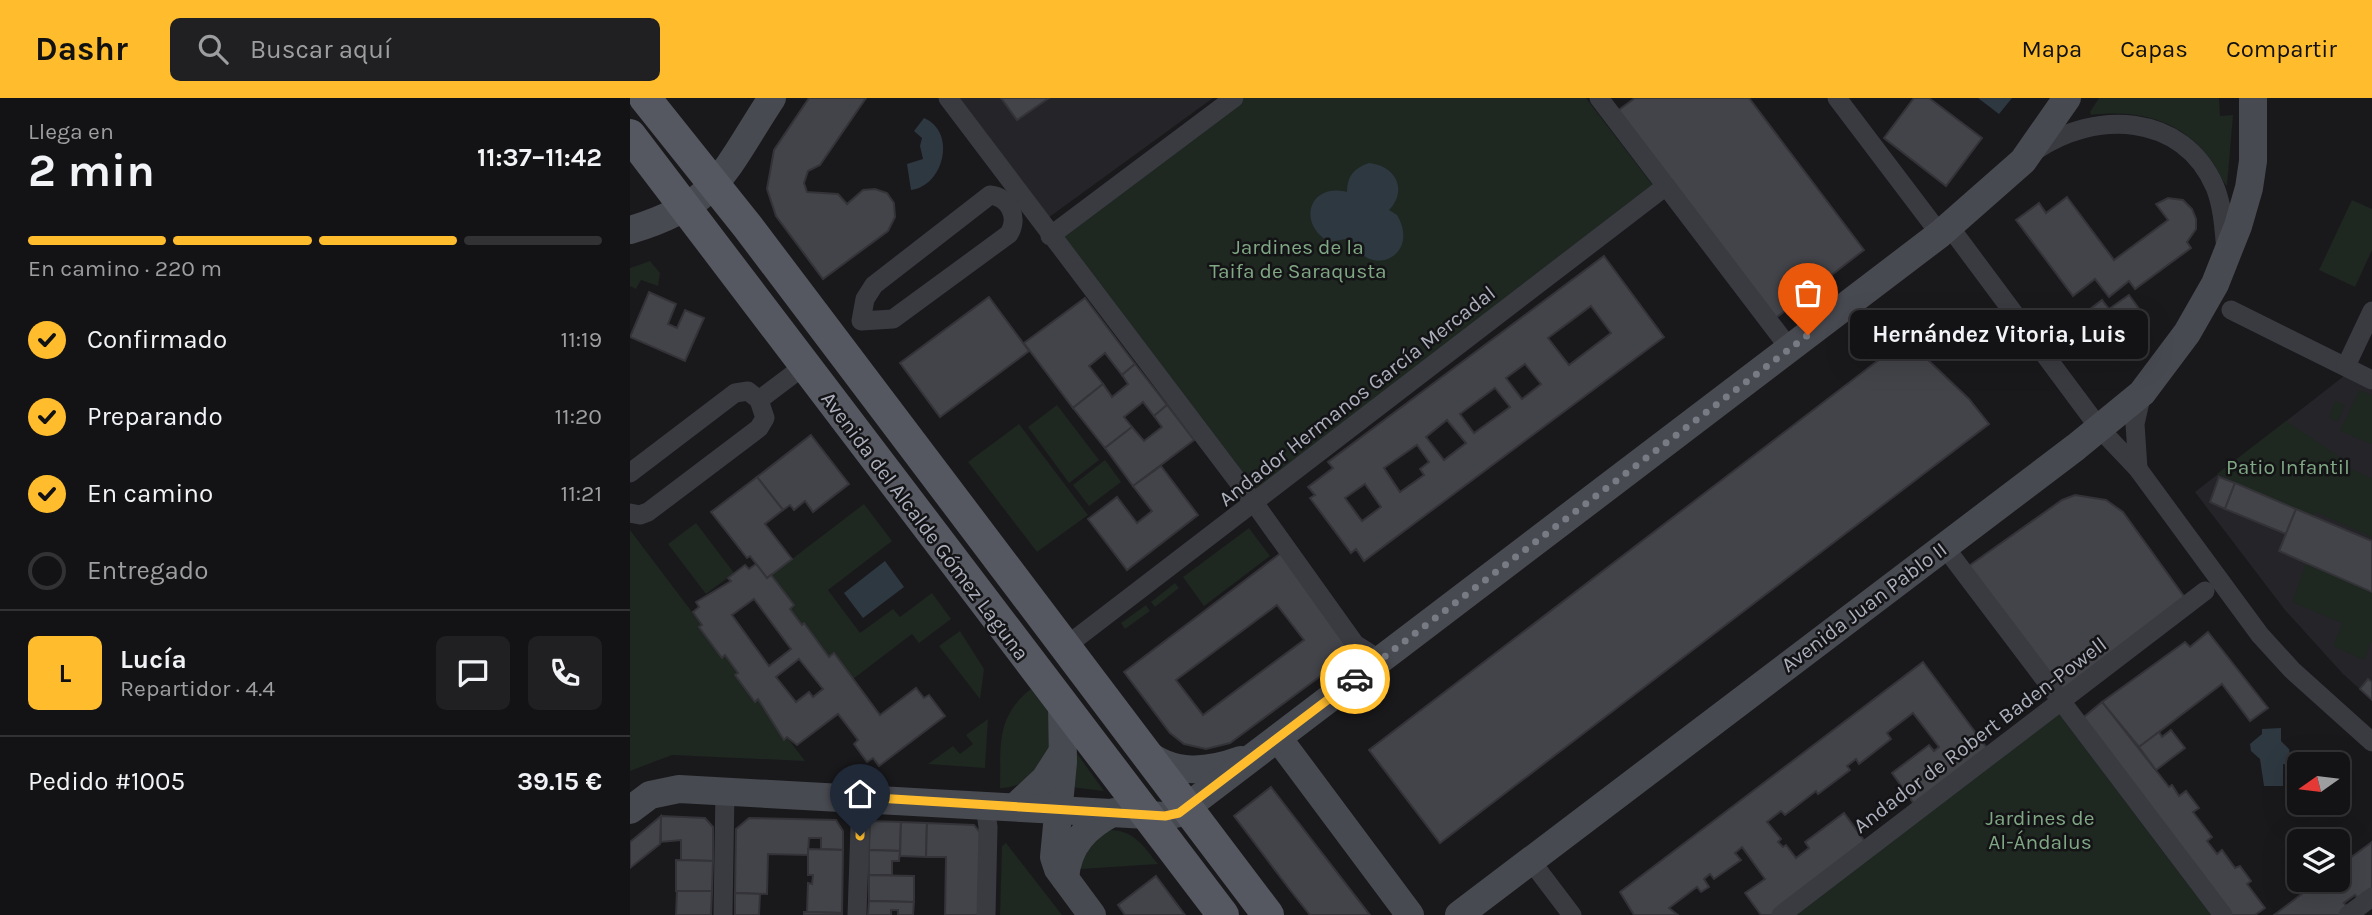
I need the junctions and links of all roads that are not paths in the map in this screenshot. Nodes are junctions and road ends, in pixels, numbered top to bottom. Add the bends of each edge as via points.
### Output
1 (772, 98) edge
2 (948, 98) edge
3 (1234, 98) edge
4 (1837, 98) edge
5 (2067, 98) edge
6 (2253, 98) edge
7 (1609, 102) edge
8 (640, 110) edge
9 (753, 111) edge
10 (2023, 160) junction
11 (1666, 186) junction
12 (702, 197) junction
13 (630, 230) edge
14 (1944, 230) junction
15 (1050, 236) junction
16 (2227, 259) junction
17 (2231, 310) dead end
18 (2372, 311) edge
19 (860, 321) joint
20 (1790, 349) junction
21 (804, 366) junction
22 (2346, 366) junction
23 (2372, 380) edge
24 (2142, 393) junction
25 (759, 400) junction
26 (2100, 429) junction
27 (2138, 469) junction
28 (630, 473) edge
29 (1255, 504) junction
30 (630, 513) edge
31 (1944, 546) junction
32 (2205, 591) dead end
33 (1074, 640) dead end
34 (1380, 660) junction
35 (2062, 702) junction
36 (1062, 705) junction
37 (2372, 742) edge
38 (1139, 746) junction
39 (1267, 746) junction
40 (1061, 754) junction
41 (725, 790) junction
42 (861, 797) junction
43 (985, 806) junction
44 (1015, 807) junction
45 (630, 810) edge
46 (1059, 810) junction
47 (1182, 810) junction
48 (1129, 813) junction
49 (1170, 846) junction
50 (1531, 861) junction
51 (1065, 878) junction
52 (2372, 897) edge
53 (723, 915) edge
54 (858, 915) edge
55 (986, 915) edge
56 (1092, 915) edge
57 (1223, 915) edge
58 (1268, 915) edge
59 (1410, 915) edge
60 (1459, 915) edge
61 (1572, 915) edge
62 (1781, 915) edge
63 (2223, 915) edge
64 (2348, 915) edge

1 - 9 street
2 - 15 street
3 - 15 street
4 - 14 street
5 - 10 street
6 - 16 street, Avenida Juan Pablo II via 2251,174
7 - 11 street
8 - 12 main road, Avenida del Alcalde Gómez Laguna
9 - 12 street via 736,158
10 - 14 street
10 - 16 street via 2065,134 2113,122 2154,129 2181,144 2214,187
11 - 20 street
11 - 29 street, Andador Hermanos García Mercadal
12 - 13 street via 661,221
12 - 21 main road, Avenida del Alcalde Gómez Laguna
12 - 38 main road, Avenida del Alcalde Gómez Laguna via 748,227
14 - 20 street
14 - 26 street
15 - 29 street
16 - 24 street, Avenida Juan Pablo II via 2187,333
17 - 22 street
18 - 22 street
19 - 19 street via 893,319 1009,234 1014,222 1008,204 999,196 984,198 874,285
20 - 34 street
21 - 25 street
21 - 36 main road, Avenida del Alcalde Gómez Laguna
22 - 23 street
24 - 26 street, Avenida Juan Pablo II
24 - 27 street via 2135,424
25 - 28 street via 748,391 735,393
25 - 30 street via 765,418 759,428 648,512
26 - 27 street
26 - 31 street, Avenida Juan Pablo II
27 - 37 street via 2274,652
29 - 33 street, Andador Hermanos García Mercadal
29 - 34 street via 1355,644
31 - 35 street
31 - 50 street, Avenida Juan Pablo II
32 - 35 street, Andador de Robert Baden-Powell
34 - 39 street
35 - 62 street, Andador de Robert Baden-Powell
35 - 63 street
36 - 40 street
36 - 48 main road, Avenida del Alcalde Gómez Laguna
38 - 39 street, Avenida del Alcalde Gómez Laguna via 1163,762 1190,770 1212,769
38 - 47 main road, Avenida del Alcalde Gómez Laguna
39 - 47 street
39 - 59 street
40 - 44 street via 1045,779
40 - 46 street
41 - 42 street
41 - 45 street via 663,791
41 - 53 street
42 - 43 street
42 - 54 street
43 - 44 street
43 - 55 street
44 - 46 street
46 - 48 street
46 - 51 street via 1054,857
47 - 48 street via 1165,816
47 - 49 street
47 - 58 main road, Avenida del Alcalde Gómez Laguna
48 - 49 main road, Avenida del Alcalde Gómez Laguna
48 - 51 street via 1091,826 1075,843
49 - 57 main road, Avenida del Alcalde Gómez Laguna
50 - 60 street, Avenida Juan Pablo II
50 - 61 street
51 - 56 street
52 - 64 street

